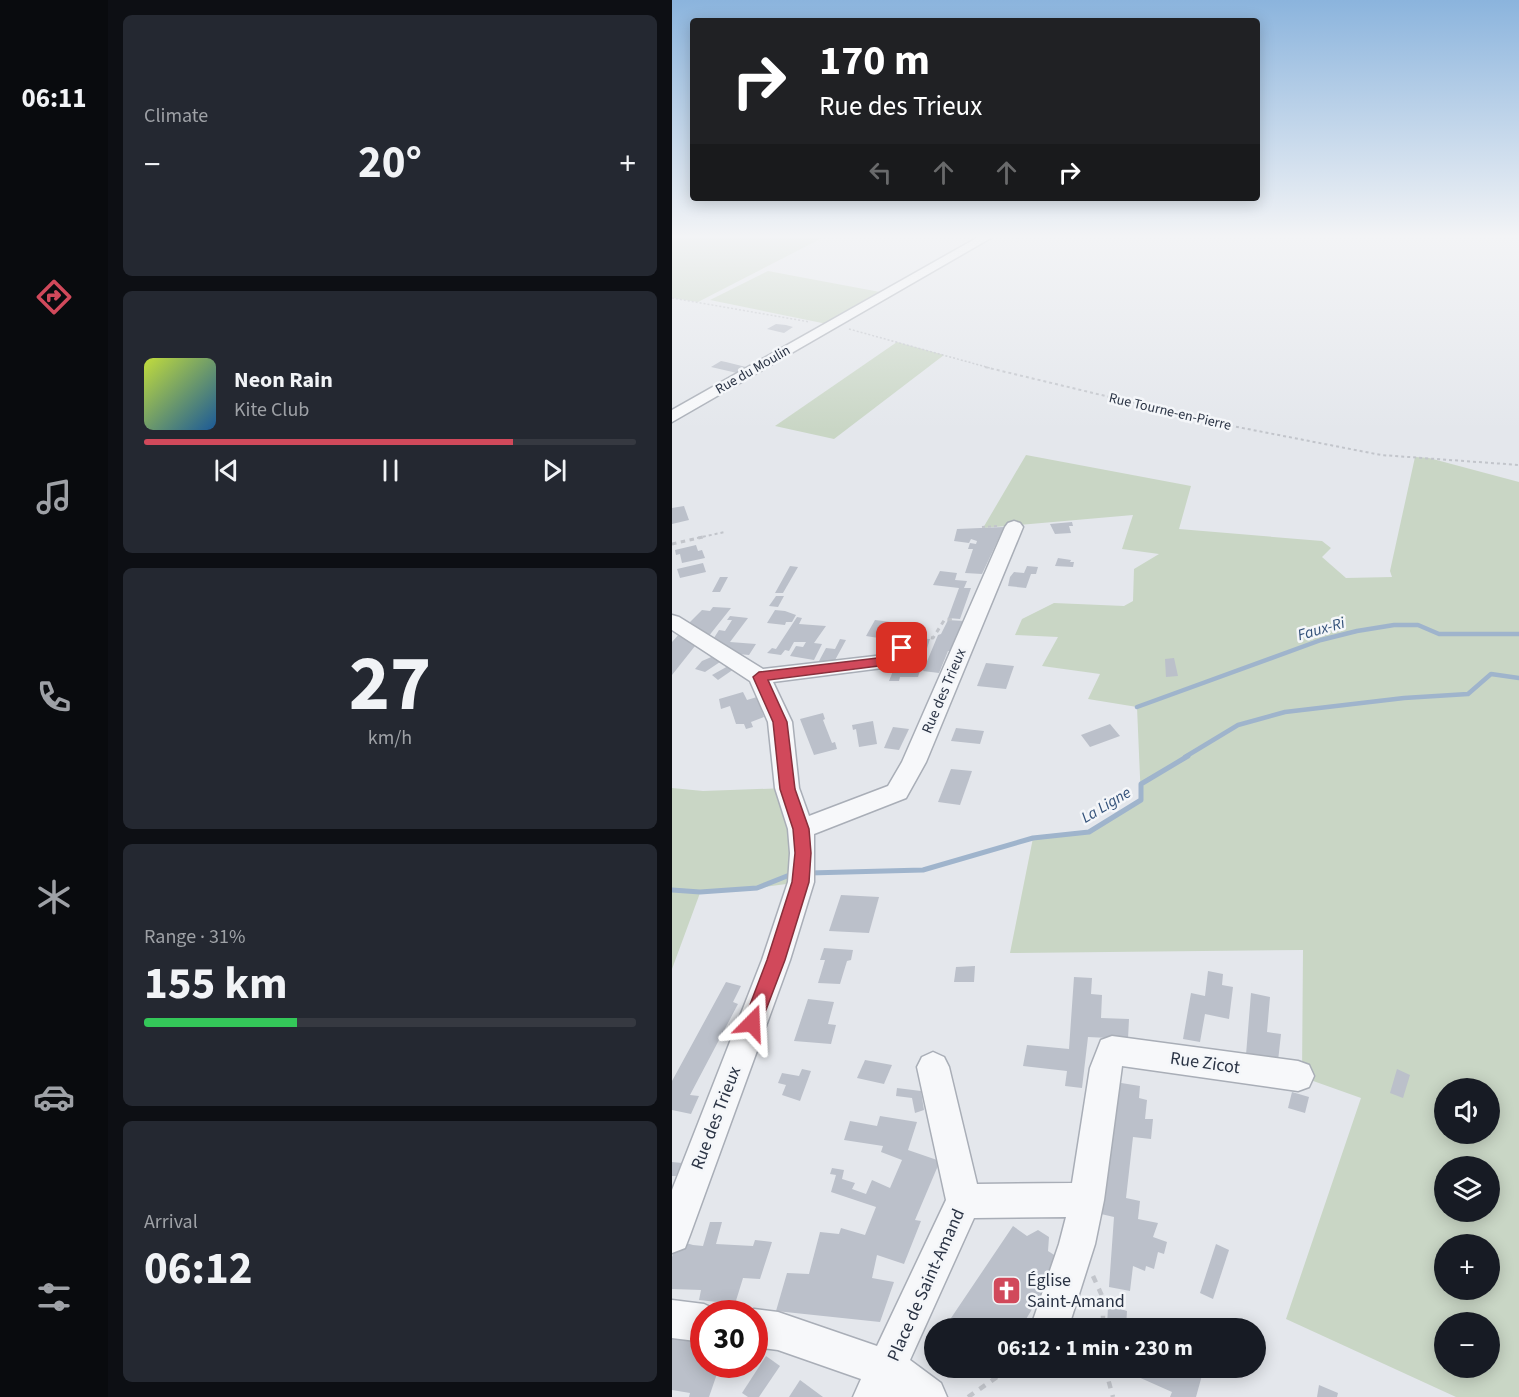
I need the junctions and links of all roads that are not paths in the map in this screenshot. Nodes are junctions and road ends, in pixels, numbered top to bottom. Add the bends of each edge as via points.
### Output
1 (874, 300) edge
2 (672, 417) edge
3 (1014, 527) dead end
4 (672, 621) edge
5 (902, 648) road end
6 (759, 677) junction
7 (802, 854) junction
8 (933, 1067) dead end
9 (1298, 1076) dead end
10 (1087, 1200) junction
11 (964, 1201) junction
12 (672, 1235) edge
13 (1053, 1318) edge
14 (672, 1319) edge
15 (690, 1321) edge
16 (768, 1330) edge
17 (881, 1383) edge
18 (927, 1397) edge

1 - 2 street, Rue du Moulin
3 - 7 street, Rue des Trieux via 914,762 897,792
4 - 6 street
5 - 6 street via 890,661
6 - 7 street via 780,722 787,789
7 - 12 street, Rue des Trieux via 776,960
8 - 11 street, Place de Saint-Amand
9 - 10 street, Rue Zicot via 1112,1050
10 - 11 street, Place de Saint-Amand
10 - 13 street
11 - 17 street, Place de Saint-Amand
14 - 15 street
16 - 17 street via 778,1331
17 - 18 street

